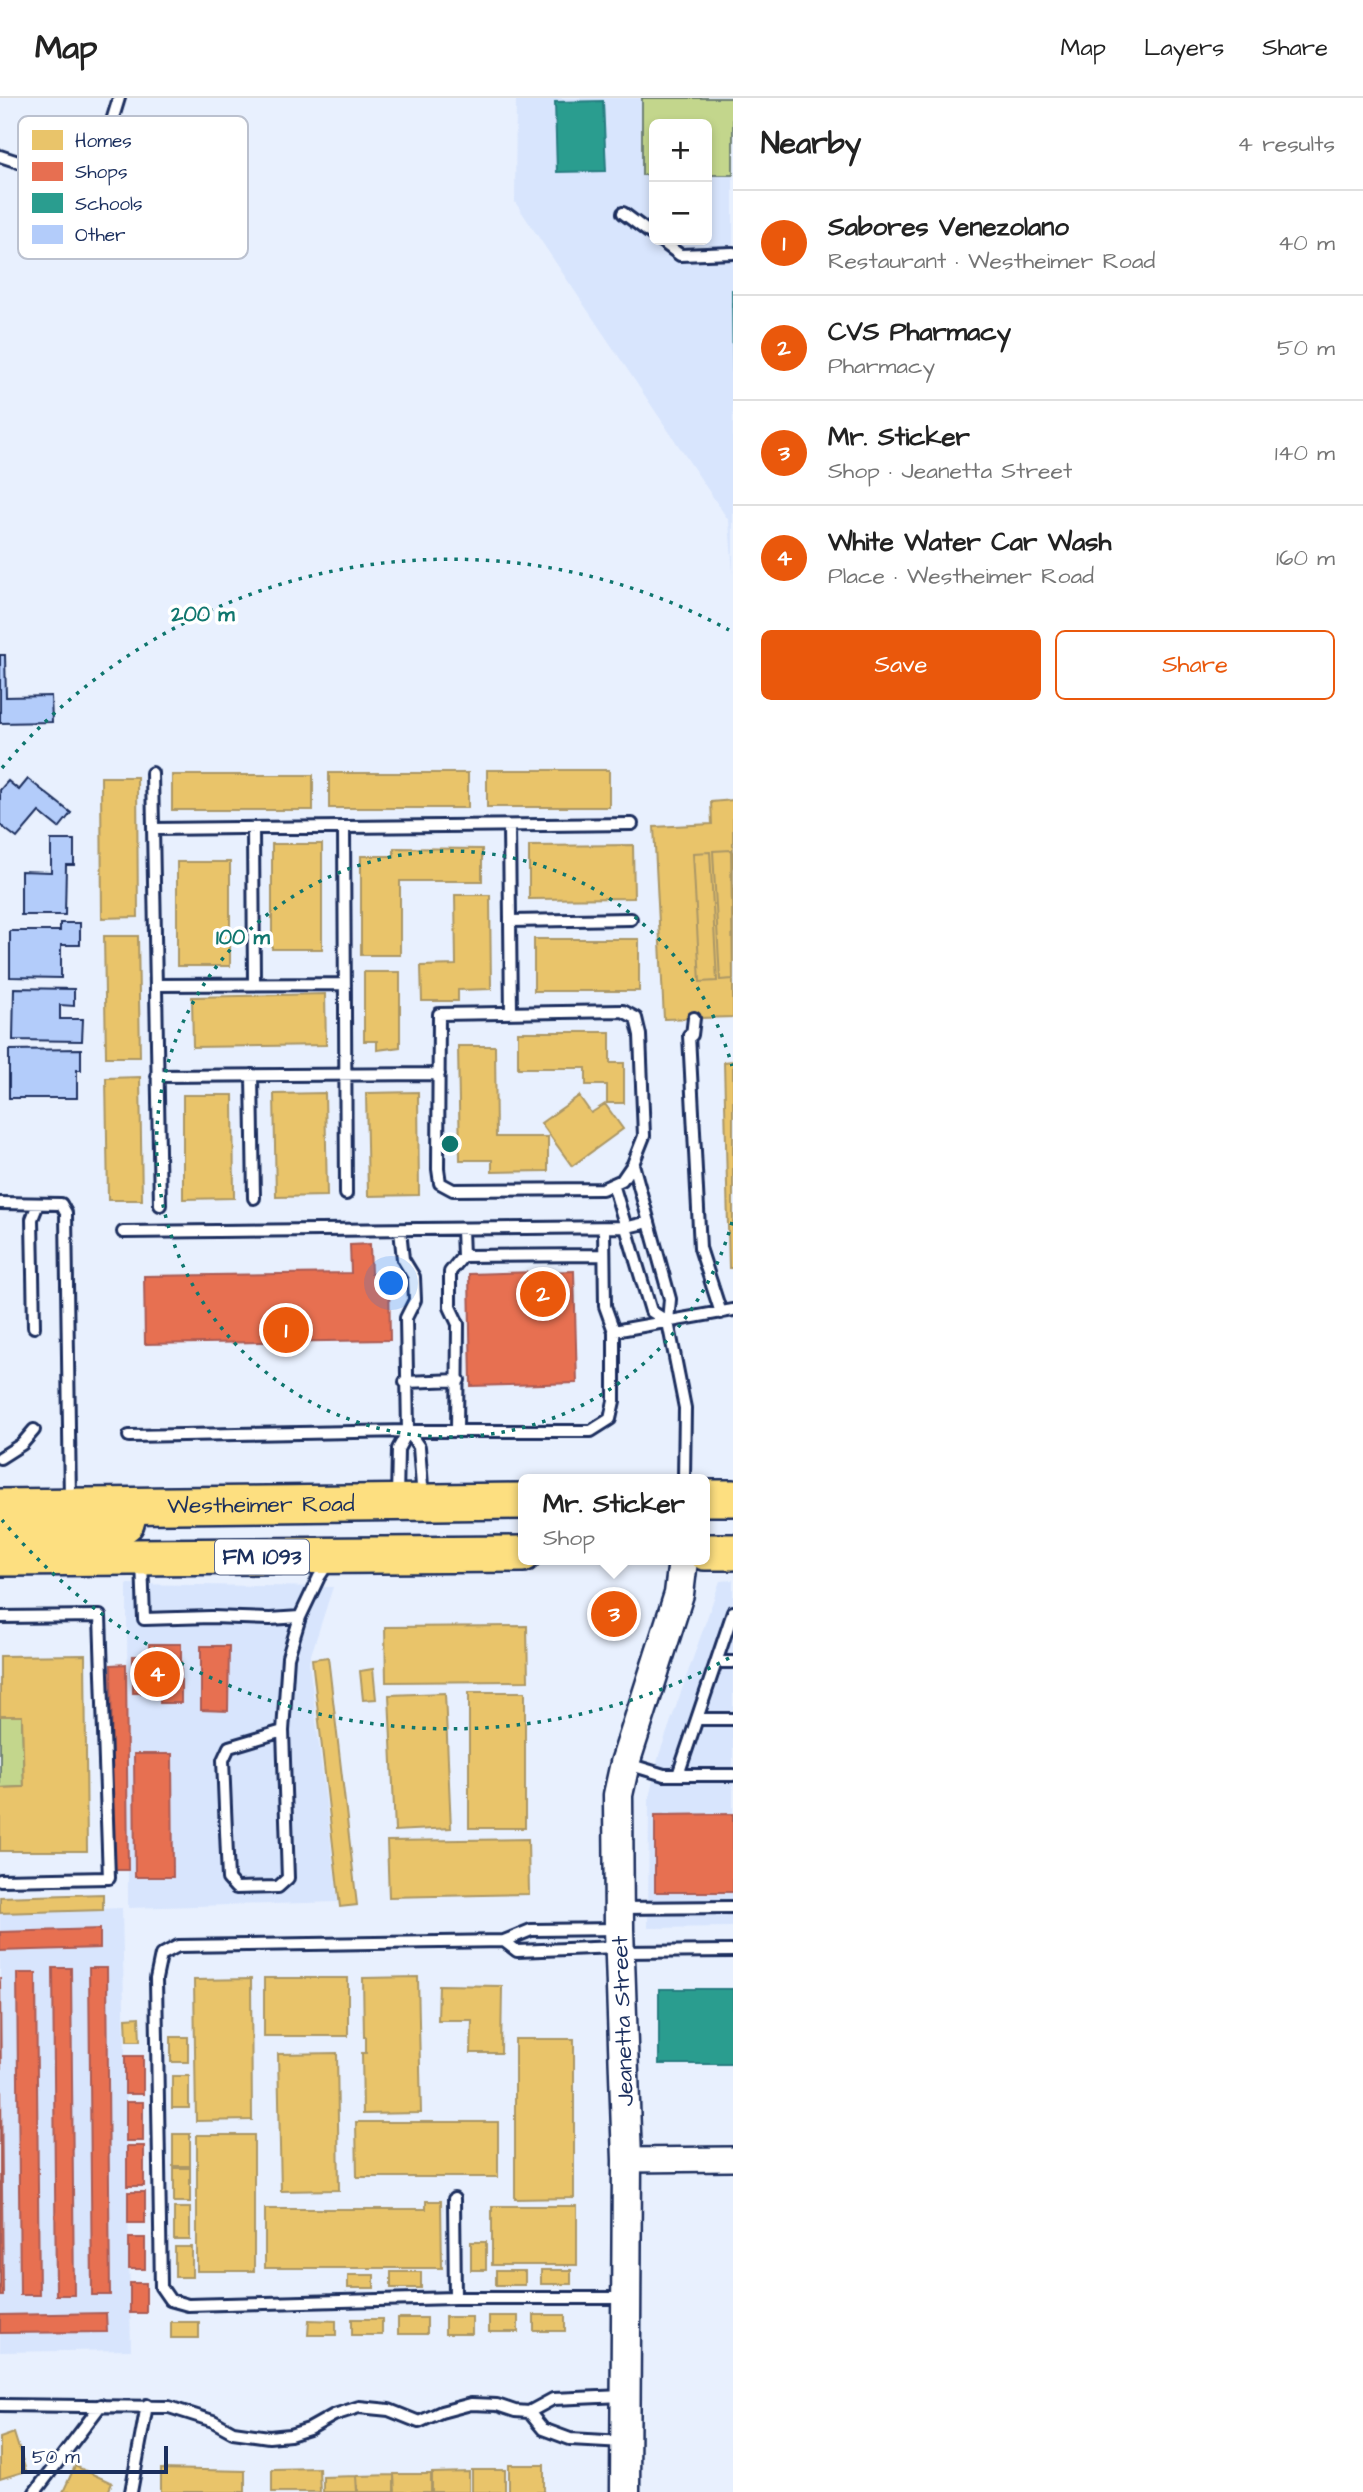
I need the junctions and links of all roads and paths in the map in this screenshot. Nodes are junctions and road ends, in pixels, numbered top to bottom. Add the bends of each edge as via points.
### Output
1 (119, 98) edge
2 (113, 116) edge
3 (0, 156) edge
4 (18, 162) edge
5 (623, 212) dead end
6 (649, 232) edge
7 (667, 245) edge
8 (733, 253) edge
9 (152, 773) dead end
10 (632, 824) dead end
11 (509, 826) junction
12 (344, 827) junction
13 (253, 828) junction
14 (153, 829) junction
15 (631, 919) dead end
16 (510, 921) junction
17 (254, 984) junction
18 (345, 984) junction
19 (156, 985) junction
20 (510, 1013) junction
21 (694, 1018) dead end
22 (345, 1074) junction
23 (439, 1074) junction
24 (252, 1075) junction
25 (157, 1076) junction
26 (633, 1164) junction
27 (613, 1184) junction
28 (346, 1194) dead end
29 (254, 1198) dead end
30 (0, 1203) edge
31 (38, 1204) junction
32 (160, 1205) dead end
33 (649, 1222) junction
34 (628, 1227) junction
35 (604, 1228) junction
36 (462, 1229) junction
37 (400, 1230) junction
38 (123, 1232) dead end
39 (604, 1255) junction
40 (463, 1256) junction
41 (733, 1310) edge
42 (721, 1313) junction
43 (668, 1322) junction
44 (34, 1327) dead end
45 (614, 1331) junction
46 (459, 1380) junction
47 (405, 1382) junction
48 (34, 1430) dead end
49 (408, 1431) junction
50 (457, 1431) junction
51 (129, 1436) dead end
52 (0, 1458) edge
53 (684, 1474) edge
54 (710, 1498) edge
55 (733, 1498) edge
56 (518, 1501) edge
57 (410, 1502) junction
58 (71, 1506) junction
59 (131, 1506) junction
60 (0, 1507) edge
61 (0, 1536) edge
62 (710, 1552) edge
63 (733, 1552) edge
64 (518, 1554) edge
65 (142, 1557) junction
66 (333, 1557) junction
67 (0, 1558) edge
68 (682, 1565) edge
69 (733, 1612) edge
70 (0, 1617) edge
71 (300, 1617) junction
72 (716, 1662) junction
73 (733, 1662) edge
74 (733, 1718) edge
75 (697, 1719) junction
76 (283, 1731) junction
77 (625, 1763) junction
78 (678, 1775) junction
79 (733, 1775) edge
80 (0, 1880) edge
81 (733, 1907) edge
82 (620, 1934) junction
83 (504, 1941) junction
84 (733, 1951) edge
85 (733, 2159) edge
86 (627, 2160) junction
87 (454, 2199) dead end
88 (455, 2298) junction
89 (628, 2298) junction
90 (624, 2396) junction
91 (0, 2405) edge
92 (101, 2405) junction
93 (147, 2405) junction
94 (529, 2412) junction
95 (625, 2442) junction
96 (35, 2492) edge
97 (131, 2492) edge
98 (625, 2492) edge

1 - 2 lane
3 - 4 lane
5 - 6 lane
7 - 8 lane via 680,255
9 - 14 lane
10 - 11 lane
11 - 12 lane
11 - 16 lane
12 - 13 lane
12 - 18 lane
13 - 14 lane
13 - 17 lane
14 - 19 lane
15 - 16 lane
16 - 20 lane
17 - 18 lane
17 - 19 lane
18 - 22 lane
19 - 25 lane
20 - 23 lane via 439,1014
20 - 26 lane via 624,1011 636,1018 644,1136
21 - 42 lane via 700,1248
22 - 23 lane
22 - 24 lane
22 - 28 lane
23 - 27 lane via 440,1183 453,1190 602,1189
24 - 25 lane
24 - 29 lane
25 - 32 lane
26 - 27 lane via 622,1180
26 - 33 lane
27 - 34 lane
30 - 31 lane
31 - 44 lane via 32,1219
31 - 58 lane via 61,1204 66,1213
33 - 34 lane
33 - 43 lane via 670,1299
34 - 35 lane
34 - 43 lane via 651,1311
35 - 36 lane
35 - 39 lane
36 - 37 lane
36 - 40 lane
37 - 38 lane
37 - 47 lane via 403,1259 414,1277 415,1300 405,1318
39 - 40 lane
39 - 45 lane via 605,1306
40 - 46 lane via 450,1272 450,1307 458,1324
41 - 42 lane
42 - 43 lane
43 - 45 lane
43 - 53 lane via 685,1408
45 - 50 lane via 610,1419 591,1431
46 - 47 lane
46 - 50 lane
47 - 49 lane
48 - 52 lane
49 - 50 lane
49 - 51 lane
49 - 57 lane via 398,1449
49 - 57 lane via 419,1447
54 - 55 main road
56 - 57 main road, Westheimer Road
57 - 59 main road, Westheimer Road
57 - 65 main road via 360,1523 158,1527 147,1533
58 - 59 main road, Westheimer Road
58 - 60 main road, Westheimer Road
59 - 61 main road via 126,1523 114,1532
62 - 63 main road
64 - 66 main road, FM 1093
65 - 66 main road, FM 1093
65 - 67 main road, FM 1093
65 - 71 lane via 144,1619
66 - 71 lane
68 - 77 street, Jeanetta Street via 679,1594
69 - 72 lane
70 - 80 lane via 100,1616 109,1878
71 - 76 lane via 288,1657
72 - 73 lane
72 - 75 lane
74 - 75 lane
75 - 78 lane
76 - 76 lane via 288,1878 278,1886 236,1888 228,1879 223,1760 229,1747
77 - 78 lane
77 - 82 street, Jeanetta Street via 618,1796
78 - 79 lane
81 - 82 lane
82 - 83 lane via 531,1930
82 - 83 lane via 517,1951
82 - 84 lane
82 - 86 street, Jeanetta Street
83 - 88 lane via 178,1946 161,1955 156,1979 161,2287 170,2300 188,2305
85 - 86 street
86 - 89 street, Jeanetta Street
87 - 88 lane
88 - 89 lane
89 - 90 street, Jeanetta Street
90 - 94 lane via 553,2399
90 - 95 street, Jeanetta Street
91 - 92 lane
92 - 93 lane
92 - 96 lane
93 - 94 lane via 192,2413 233,2432 269,2437 309,2429 359,2407 388,2410 419,2422 471,2404
93 - 97 lane
94 - 95 lane via 543,2429 570,2440
95 - 98 street, Jeanetta Street

